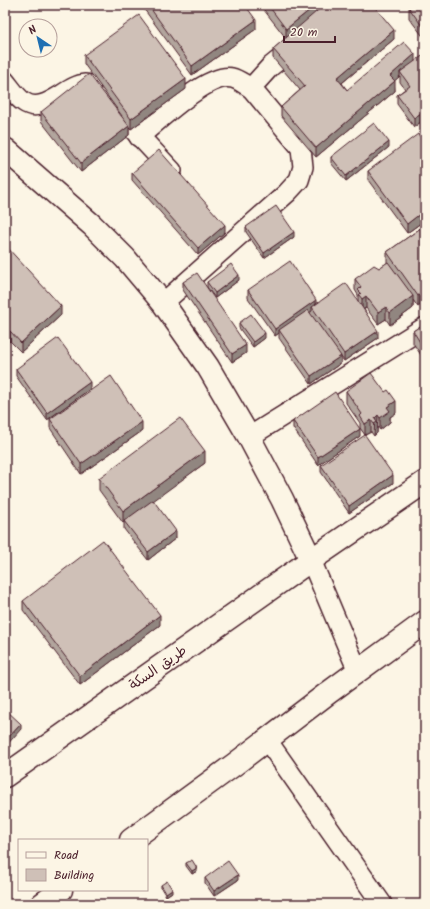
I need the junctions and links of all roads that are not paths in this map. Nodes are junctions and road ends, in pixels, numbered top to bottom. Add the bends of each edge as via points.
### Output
1 (312, 33) edge
2 (5, 81) edge
3 (251, 88) junction
4 (139, 137) junction
5 (5, 149) edge
6 (186, 185) edge
7 (222, 223) edge
8 (237, 238) junction
9 (163, 304) junction
10 (425, 328) edge
11 (249, 437) junction
12 (425, 482) edge
13 (311, 560) junction
14 (425, 622) edge
15 (358, 671) junction
16 (267, 740) junction
17 (5, 776) edge
18 (132, 839) edge
19 (60, 891) edge
20 (42, 904) edge
21 (382, 904) edge

1 - 3 street via 270,67
2 - 4 street via 24,103 31,106 49,102 84,84 92,86
3 - 4 street via 226,77 208,84 188,96
3 - 8 street via 301,148 303,167 299,180 287,193
4 - 6 street
5 - 9 main road via 92,225 125,258
7 - 8 street
8 - 9 street
9 - 11 main road via 208,367
10 - 11 street
11 - 13 main road
12 - 13 main road, طريق السكة
13 - 15 street
13 - 17 main road, طريق السكة
14 - 15 main road
15 - 16 main road
16 - 18 main road
16 - 21 street
19 - 20 main road

